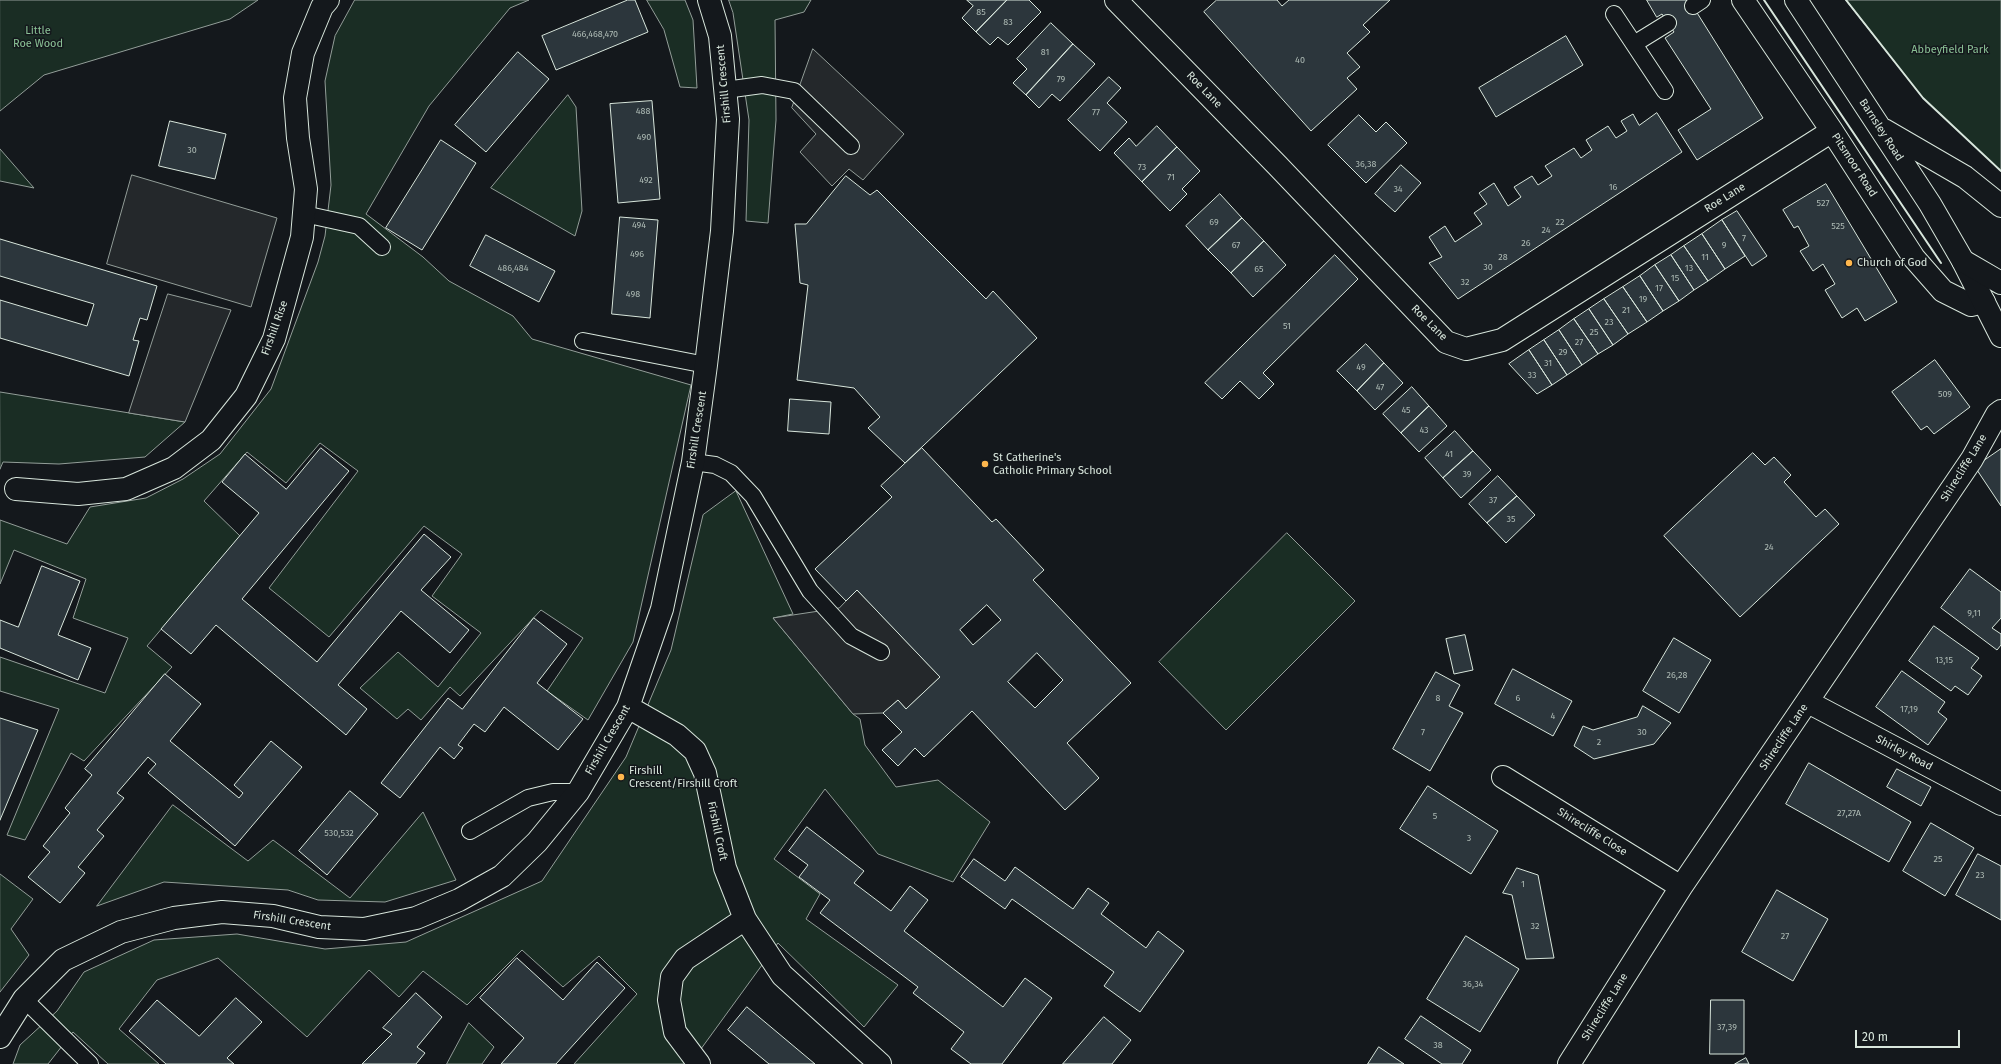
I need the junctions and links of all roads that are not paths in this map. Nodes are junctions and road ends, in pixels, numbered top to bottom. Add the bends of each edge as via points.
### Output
1 (328, 0) edge
2 (709, 0) edge
3 (1116, 0) edge
4 (1743, 0) edge
5 (1796, 0) edge
6 (1614, 14) dead end
7 (1668, 22) dead end
8 (1634, 44) junction
9 (725, 90) junction
10 (1665, 91) dead end
11 (1879, 127) junction
12 (1832, 131) junction
13 (851, 146) dead end
14 (2001, 206) edge
15 (304, 214) junction
16 (382, 247) dead end
17 (1963, 261) junction
18 (2001, 283) edge
19 (1984, 302) junction
20 (2001, 336) edge
21 (583, 341) dead end
22 (706, 365) junction
23 (2001, 411) edge
24 (693, 462) junction
25 (16, 489) dead end
26 (882, 652) dead end
27 (1808, 702) junction
28 (628, 707) junction
29 (1503, 777) dead end
30 (578, 792) junction
31 (2001, 804) edge
32 (470, 831) dead end
33 (1681, 887) junction
34 (745, 918) junction
35 (24, 999) junction
36 (0, 1037) edge
37 (90, 1064) edge
38 (700, 1064) edge
39 (880, 1064) edge
40 (1568, 1064) edge

1 - 15 street, Firshill Rise via 322,7 303,53 296,98 298,138 306,189
2 - 9 street, Firshill Crescent via 720,36
3 - 12 street, Roe Lane via 1446,342 1466,349 1502,340
4 - 12 street, Pitsmoor Road
5 - 11 street, Barnsley Road
6 - 8 lane
7 - 8 lane
8 - 10 lane
9 - 13 lane via 762,85 794,91
9 - 22 street, Firshill Crescent via 728,119 722,231
11 - 14 street via 1965,177
11 - 17 street, Barnsley Road via 1930,204
12 - 19 street, Pitsmoor Road via 1914,258 1943,291 1971,304
15 - 16 lane via 359,226
15 - 25 street, Firshill Rise via 302,237 274,339 246,396 211,440 174,468 126,489 78,494
17 - 18 street
17 - 19 street
19 - 20 street
21 - 22 lane
22 - 24 street, Firshill Crescent
23 - 27 street, Shirecliffe Lane via 1972,459
24 - 26 lane via 715,465 731,473 753,496 810,591 851,636
24 - 28 street, Firshill Crescent via 662,609
27 - 31 street, Shirley Road
27 - 33 street, Shirecliffe Lane
28 - 30 street, Firshill Crescent
28 - 34 street, Firshill Croft via 678,735 695,751 705,773 725,868
29 - 33 street, Shirecliffe Close
30 - 32 lane via 553,792 528,798
30 - 35 street, Firshill Crescent via 537,842 502,876 460,900 416,918 364,929 319,927 273,916 222,912 174,918 121,932 63,960
33 - 40 street, Shirecliffe Lane
34 - 38 street via 685,959 672,977 669,1000 675,1032
34 - 39 street, Firshill Croft via 782,975
35 - 36 street, Firshill Crescent
35 - 37 lane

